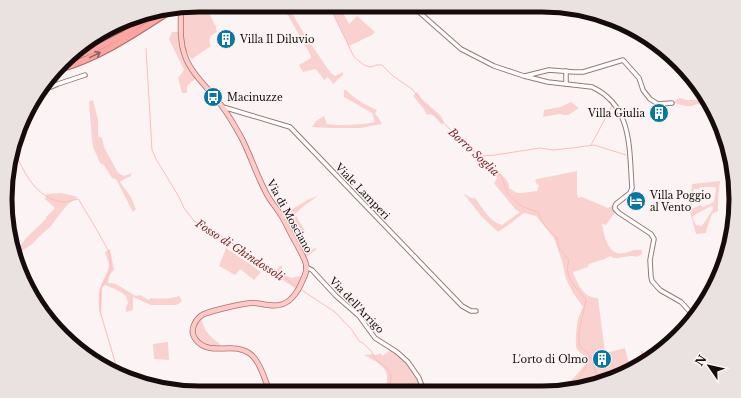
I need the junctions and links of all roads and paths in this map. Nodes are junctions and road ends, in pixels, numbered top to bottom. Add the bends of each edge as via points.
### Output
1 (419, 12) edge
2 (181, 13) edge
3 (160, 16) edge
4 (145, 20) edge
5 (79, 55) edge
6 (68, 66) edge
7 (566, 71) junction
8 (85, 75) dead end
9 (524, 76) junction
10 (566, 84) junction
11 (49, 88) edge
12 (672, 103) dead end
13 (223, 107) junction
14 (306, 267) junction
15 (476, 311) dead end
16 (690, 312) edge
17 (267, 386) edge
18 (422, 386) edge

1 - 9 street via 466,52 494,66
2 - 13 main road, Via di Mosciano via 180,35 188,62
6 -> 3 highway via 125,39
4 - 5 highway via 123,35
7 - 9 street via 549,70
7 - 10 street
7 - 12 street via 583,72 623,60 639,78 643,90 650,99 658,104
8 - 11 street
9 - 10 street
10 - 16 street via 596,89 612,101 619,111 628,136 632,188 630,193 616,204 615,209 651,234 654,239 650,260 652,281
13 - 14 main road, Via di Mosciano via 240,135 268,196 303,257
13 - 15 street, Viale Lamperi via 290,127 462,306
14 - 17 main road, Via di Mosciano via 299,288 293,298 284,304 270,306 253,302 208,313 199,317 194,325 192,333 201,345 211,348 234,348 249,353 257,362
14 - 18 street, Via dell'Arrigo via 359,316 375,338 408,362

